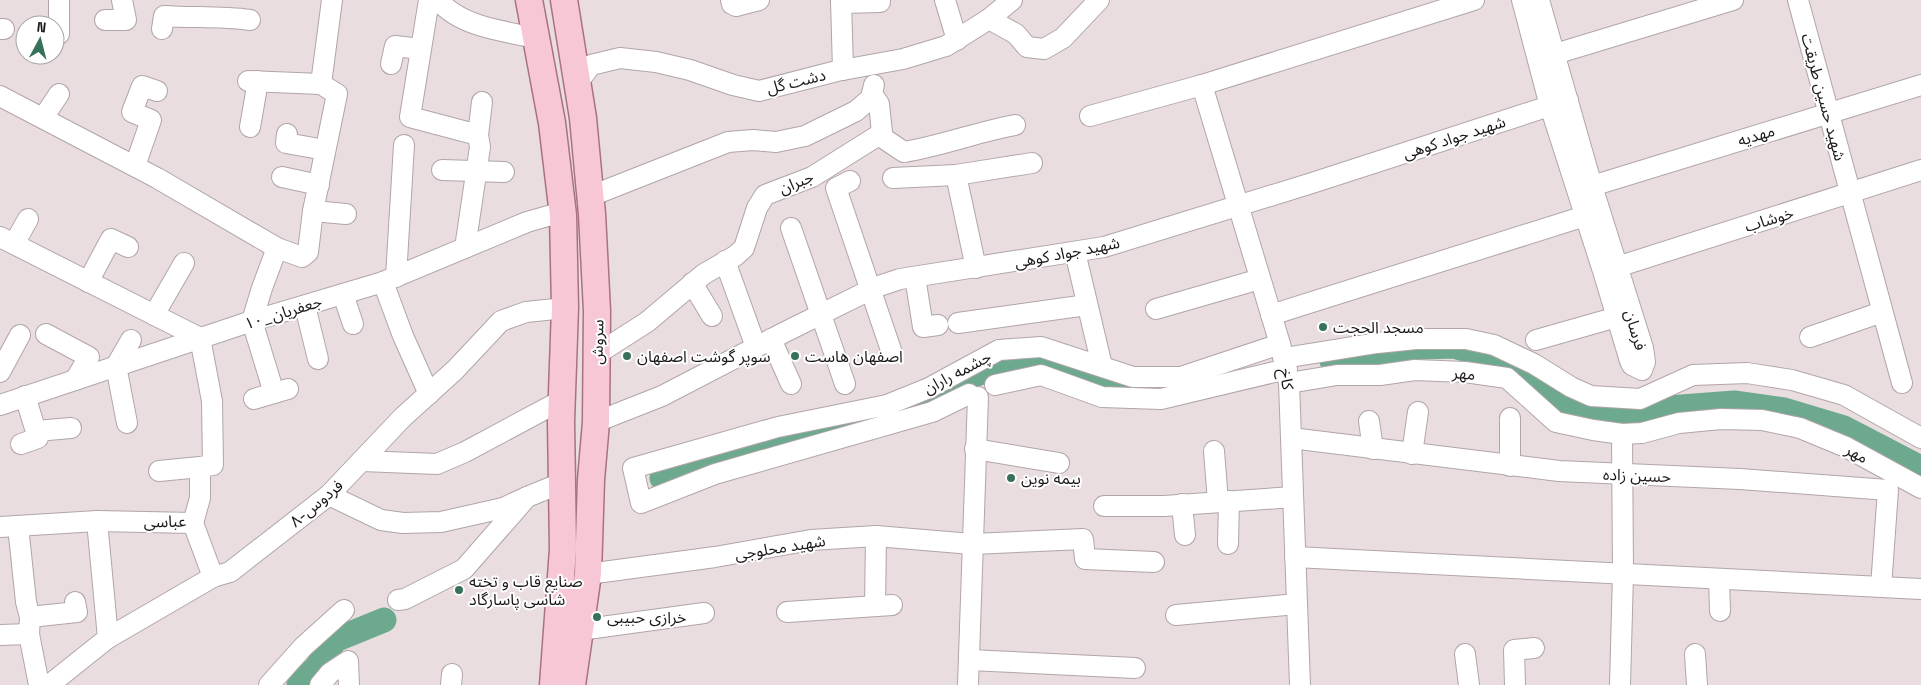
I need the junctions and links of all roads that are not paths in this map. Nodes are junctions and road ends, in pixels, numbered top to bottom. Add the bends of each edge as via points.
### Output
1 (59, 0) edge
2 (122, 0) edge
3 (332, 0) edge
4 (429, 0) edge
5 (438, 0) edge
6 (528, 0) edge
7 (536, 0) edge
8 (557, 0) edge
9 (564, 0) edge
10 (731, 0) edge
11 (759, 0) edge
12 (945, 0) edge
13 (1012, 0) edge
14 (1099, 0) edge
15 (1474, 0) edge
16 (1522, 0) edge
17 (1539, 0) edge
18 (1733, 0) edge
19 (1798, 0) edge
20 (841, 2) edge
21 (880, 2) dead end
22 (221, 8) edge
23 (59, 15) edge
24 (989, 19) junction
25 (105, 20) dead end
26 (250, 20) dead end
27 (162, 29) dead end
28 (536, 38) junction
29 (957, 40) junction
30 (420, 49) junction
31 (1555, 54) junction
32 (391, 64) dead end
33 (873, 65) junction
34 (843, 70) junction
35 (321, 84) junction
36 (578, 84) junction
37 (1202, 85) junction
38 (1921, 85) edge
39 (157, 91) dead end
40 (59, 94) dead end
41 (872, 94) junction
42 (0, 96) edge
43 (482, 102) dead end
44 (1559, 103) junction
45 (1828, 112) junction
46 (1090, 116) dead end
47 (43, 118) junction
48 (1015, 125) dead end
49 (250, 127) dead end
50 (882, 133) junction
51 (287, 134) dead end
52 (478, 134) junction
53 (404, 145) dead end
54 (325, 150) junction
55 (1032, 164) dead end
56 (135, 166) junction
57 (442, 170) dead end
58 (1921, 170) edge
59 (476, 171) junction
60 (504, 172) dead end
61 (956, 174) junction
62 (282, 177) dead end
63 (893, 178) dead end
64 (850, 181) dead end
65 (318, 185) junction
66 (1592, 186) junction
67 (1850, 194) junction
68 (591, 196) junction
69 (1238, 206) junction
70 (313, 211) junction
71 (562, 212) junction
72 (346, 214) dead end
73 (1585, 216) junction
74 (28, 219) dead end
75 (791, 228) dead end
76 (7, 241) edge
77 (128, 247) dead end
78 (277, 248) junction
79 (465, 248) junction
80 (1075, 252) junction
81 (725, 261) junction
82 (184, 263) dead end
83 (1617, 267) junction
84 (976, 268) junction
85 (915, 277) junction
86 (1260, 279) junction
87 (389, 280) junction
88 (88, 282) junction
89 (692, 284) junction
90 (872, 290) junction
91 (344, 294) junction
92 (1087, 305) junction
93 (304, 306) junction
94 (565, 308) junction
95 (1156, 309) dead end
96 (1882, 312) junction
97 (821, 314) junction
98 (154, 315) junction
99 (1271, 315) junction
100 (712, 316) dead end
101 (1617, 317) junction
102 (252, 321) junction
103 (353, 324) dead end
104 (46, 334) dead end
105 (20, 335) dead end
106 (1810, 337) dead end
107 (200, 338) junction
108 (131, 340) dead end
109 (1536, 340) dead end
110 (764, 343) junction
111 (892, 353) dead end
112 (596, 354) junction
113 (318, 359) dead end
114 (1285, 364) junction
115 (116, 366) junction
116 (1102, 366) junction
117 (0, 372) edge
118 (75, 380) junction
119 (1902, 383) dead end
120 (791, 384) dead end
121 (845, 384) dead end
122 (995, 385) dead end
123 (429, 394) junction
124 (26, 396) junction
125 (254, 398) dead end
126 (1640, 399) junction
127 (0, 405) edge
128 (561, 411) junction
129 (1418, 412) dead end
130 (596, 416) junction
131 (1510, 418) dead end
132 (1369, 421) dead end
133 (127, 423) dead end
134 (71, 428) dead end
135 (1642, 433) junction
136 (1622, 434) junction
137 (1291, 438) junction
138 (1921, 438) edge
139 (975, 449) junction
140 (1373, 449) junction
141 (1214, 451) dead end
142 (1412, 454) junction
143 (362, 461) junction
144 (1059, 463) dead end
145 (200, 466) junction
146 (1510, 466) junction
147 (159, 471) dead end
148 (1622, 475) junction
149 (554, 486) junction
150 (1921, 488) edge
151 (329, 495) junction
152 (527, 497) junction
153 (1293, 497) junction
154 (1223, 502) junction
155 (1182, 504) junction
156 (1104, 506) dead end
157 (98, 521) junction
158 (193, 522) junction
159 (9, 527) edge
160 (1185, 535) dead end
161 (876, 536) junction
162 (972, 544) junction
163 (1228, 544) dead end
164 (1295, 557) junction
165 (1154, 562) dead end
166 (588, 574) junction
167 (1623, 574) junction
168 (213, 577) junction
169 (1719, 579) junction
170 (1881, 587) junction
171 (1921, 589) edge
172 (398, 600) dead end
173 (76, 602) dead end
174 (1297, 604) junction
175 (344, 610) dead end
176 (1720, 611) dead end
177 (787, 612) dead end
178 (704, 613) dead end
179 (1176, 615) dead end
180 (30, 626) junction
181 (587, 629) junction
182 (0, 636) edge
183 (108, 638) junction
184 (1534, 648) dead end
185 (1465, 654) dead end
186 (1695, 654) dead end
187 (969, 660) junction
188 (1134, 668) dead end
189 (38, 685) edge
190 (49, 685) edge
191 (269, 685) edge
192 (320, 685) edge
193 (349, 685) edge
194 (536, 685) edge
195 (553, 685) edge
196 (572, 685) edge
197 (586, 685) edge
198 (968, 685) edge
199 (1300, 685) edge
200 (1469, 685) edge
201 (1514, 685) edge
202 (1620, 685) edge
203 (1697, 685) edge

1 - 23 street
2 - 25 street via 126,20
3 - 35 street
4 - 30 street
5 - 28 street via 446,9 480,26
6 - 28 main road, سروش
7 - 128 street via 560,121 570,209 573,306 570,398
8 - 130 street via 585,196 589,402
9 - 36 main road, سروش
10 - 11 street via 736,6
12 - 29 street
13 - 24 street, دشت گل
14 - 24 street via 1063,38 1044,49 1027,47 1016,34
15 - 37 street
16 - 44 street, فرسان
17 - 31 street, فرسان
18 - 31 street
19 - 45 street, شهید حسین طریقت
20 - 21 street
20 - 34 street
22 - 26 street
22 - 27 street via 198,18 164,16
24 - 29 street, دشت گل
28 - 71 main road, سروش via 552,123
29 - 33 street, دشت گل via 946,46
30 - 32 street via 395,46
30 - 52 street via 410,117
31 - 44 street, فرسان
33 - 34 street, دشت گل
33 - 41 street
34 - 36 street, دشت گل via 759,91 690,70 620,58 591,64
35 - 49 street via 253,81
35 - 54 street via 336,94
36 - 68 main road, سروش
37 - 46 street
37 - 69 street, کاخ
38 - 45 street, مهدیه
39 - 56 street via 142,86 132,112 151,120
40 - 47 street
41 - 50 street via 879,104
41 - 68 street via 856,110 805,136 776,142 728,142
42 - 47 street
43 - 52 street
44 - 66 street, فرسان
44 - 69 street, شهید جواد کوهی
44 - 73 street, فرسان
45 - 66 street, مهدیه
45 - 67 street, شهید حسین طریقت
47 - 56 street
48 - 50 street via 904,152 883,138
50 - 81 street, جبران via 812,176 765,195 757,208 744,248
51 - 54 street via 286,143
52 - 59 street via 480,147
53 - 87 street
54 - 65 street
55 - 61 street
56 - 78 street
57 - 59 street
58 - 67 street, خوشاب
59 - 60 street
59 - 79 street
61 - 63 street
61 - 84 street
62 - 65 street
64 - 90 street via 836,188
65 - 70 street
66 - 83 street, فرسان
67 - 83 street, خوشاب
67 - 96 street, شهید حسین طریقت
68 - 112 main road, سروش
69 - 80 street, شهید جواد کوهی via 1104,247
69 - 86 street, کاخ
70 - 72 street
70 - 78 street via 308,252 302,257
71 - 79 street, ۱۰_جعفریان via 527,222
71 - 94 main road, سروش
73 - 99 street
73 - 101 street, فرسان
74 - 76 street
75 - 97 street
76 - 88 street
77 - 88 street via 111,239
78 - 102 street
79 - 87 street, ۱۰_جعفریان
80 - 84 street, شهید جواد کوهی
80 - 92 street
81 - 89 street, جبران
81 - 110 street
82 - 98 street
83 - 101 street, فرسان via 1642,348 1645,362 1642,370 1632,365
84 - 85 street, شهید جواد کوهی
85 - 90 street, شهید جواد کوهی
85 - 92 street via 924,327
86 - 95 street
86 - 99 street, کاخ
87 - 91 street, ۱۰_جعفریان
87 - 123 street via 403,336
88 - 98 street
89 - 100 street
89 - 112 street, جبران via 647,322
90 - 97 street, شهید جواد کوهی
90 - 111 street
91 - 93 street, ۱۰_جعفریان
91 - 103 street
92 - 116 street
93 - 102 street, ۱۰_جعفریان
93 - 113 street
94 - 123 street, ۸-فردوس via 526,312 501,321
94 - 128 main road, سروش
96 - 106 street
96 - 119 street, شهید حسین طریقت
97 - 110 street, شهید جواد کوهی
97 - 121 street
98 - 107 street
99 - 114 street, کاخ
101 - 109 street
102 - 107 street, ۱۰_جعفریان
102 - 125 street via 281,391
104 - 118 street via 90,357
105 - 117 street
107 - 115 street, ۱۰_جعفریان
107 - 145 street via 212,401 213,466
108 - 115 street
110 - 120 street
110 - 130 street, شهید جواد کوهی via 662,396
112 - 130 main road, سروش
114 - 116 street, چشمه راران via 1181,377 1133,377
114 - 122 street via 1161,399 1102,397 1041,375
114 - 126 street via 1377,343 1466,339 1494,345 1590,396
114 - 136 street, مهر via 1336,375 1380,376 1415,370 1508,378 1556,422
114 - 137 street, کاخ
115 - 118 street, ۱۰_جعفریان
115 - 133 street
116 - 139 street, چشمه راران via 1041,347 999,350 929,388 887,405 778,426 633,468 641,503 714,474 932,412 973,395
118 - 124 street, ۱۰_جعفریان
123 - 143 street, ۸-فردوس
124 - 127 street, ۱۰_جعفریان
124 - 134 street via 28,438
126 - 135 street
126 - 138 street via 1692,375 1747,373 1792,380 1844,395
128 - 143 street via 437,464
128 - 149 main road
128 - 195 main road, سروش via 563,549
129 - 142 street
130 - 166 main road, سروش
131 - 146 street
132 - 140 street
135 - 136 street, مهر
135 - 150 street, مهر via 1679,423 1762,420 1800,428 1846,447
136 - 148 street
137 - 140 street, حسین زاده
137 - 153 street, کاخ
139 - 144 street
139 - 162 street
140 - 142 street, حسین زاده
141 - 154 street
142 - 146 street, حسین زاده
143 - 151 street, ۸-فردوس
145 - 147 street
145 - 158 street, عباسی via 200,498
146 - 148 street, حسین زاده
148 - 167 street
148 - 170 street, حسین زاده via 1740,479 1888,490
149 - 152 street
149 - 194 main road
151 - 152 street via 381,520 403,523 442,522 503,508
151 - 168 street, ۸-فردوس via 230,572
152 - 172 street via 464,569
153 - 154 street
153 - 164 street, کاخ
154 - 155 street
154 - 163 street
155 - 156 street
155 - 160 street
157 - 158 street, عباسی
157 - 159 street, عباسی
157 - 183 street
158 - 168 street
159 - 180 street
161 - 162 street, شهید محلوجی
161 - 166 street, شهید محلوجی via 811,540
161 - 177 street via 883,605
162 - 165 street, شهید محلوجی via 1083,539 1085,559
162 - 187 street
164 - 167 street
164 - 174 street, کاخ
166 - 181 main road
166 - 196 main road, سروش
167 - 169 street
167 - 202 street
168 - 183 street, ۸-فردوس
169 - 170 street
169 - 176 street
170 - 171 street
173 - 180 street via 77,612
174 - 179 street
174 - 199 street, کاخ
175 - 191 street via 302,647
178 - 181 street
180 - 182 street
180 - 189 street
181 - 197 main road
183 - 190 street, ۸-فردوس
184 - 201 street via 1514,650
185 - 200 street
186 - 203 street
187 - 188 street
187 - 198 street
192 - 193 street via 330,673 348,661

